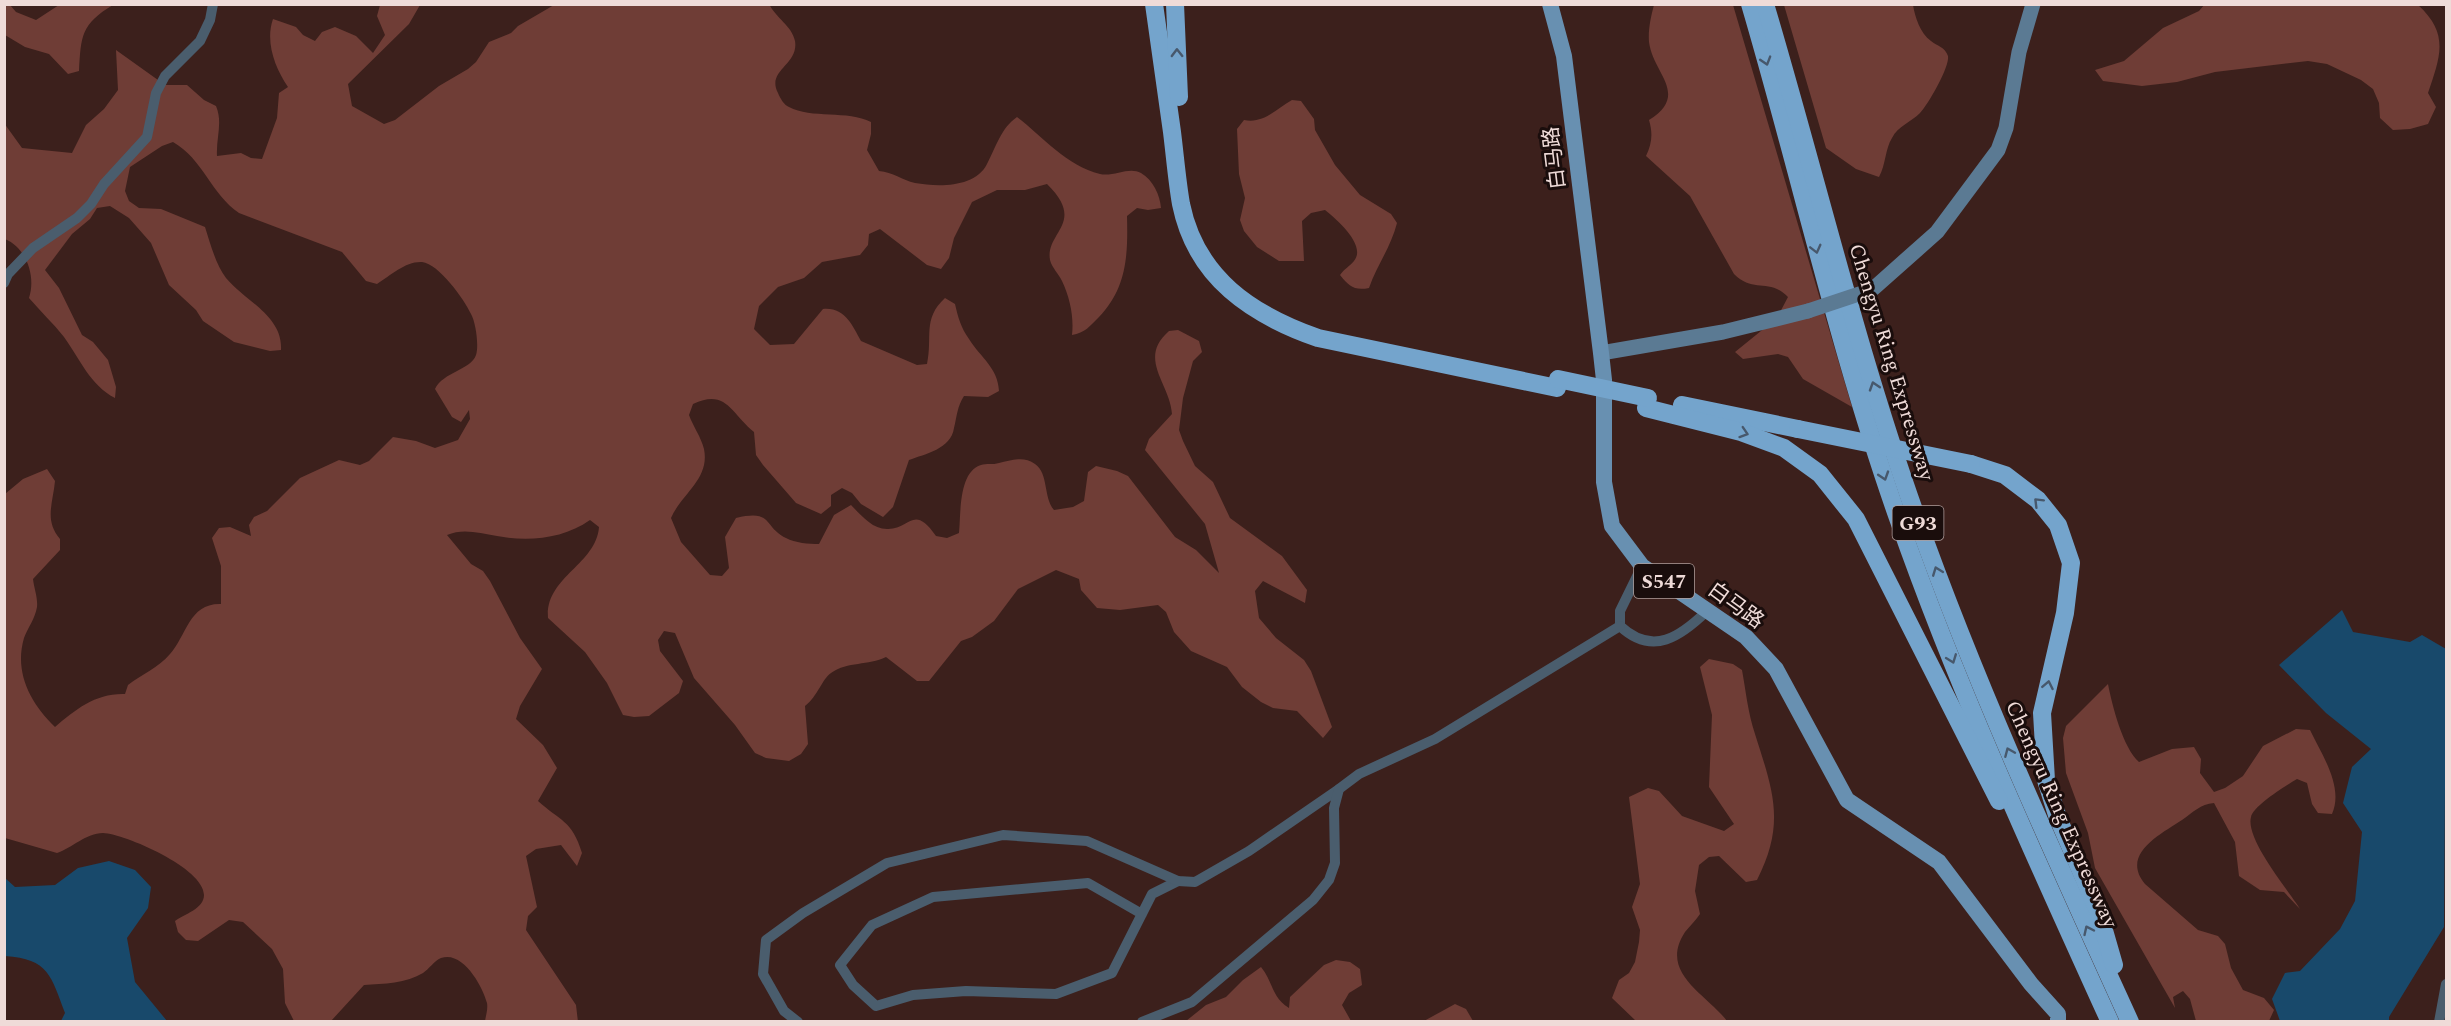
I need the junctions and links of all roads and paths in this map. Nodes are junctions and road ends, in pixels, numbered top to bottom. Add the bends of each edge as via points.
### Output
1 (213, 4) edge
2 (1154, 4) edge
3 (1175, 4) edge
4 (1550, 4) edge
5 (1750, 4) edge
6 (1766, 4) edge
7 (2033, 4) edge
8 (4, 283) edge
9 (1600, 353) junction
10 (1557, 383) junction
11 (1647, 403) junction
12 (1642, 566) junction
13 (1707, 611) junction
14 (1620, 626) junction
15 (1339, 789) junction
16 (1178, 881) junction
17 (1142, 914) junction
18 (2091, 980) junction
19 (2446, 984) edge
20 (798, 1022) edge
21 (1142, 1022) edge
22 (2058, 1022) edge
23 (2110, 1022) edge
24 (2131, 1022) edge
25 (2439, 1022) edge

1 - 8 street via 200,41 165,76 156,93 147,137 91,204 33,248
2 - 10 highway via 1182,207 1199,253 1220,282 1247,306 1280,325 1318,338
10 -> 3 highway via 1321,328 1285,316 1228,275 1206,246 1192,205 1177,86
4 - 9 main road, 白马路 / S547 via 1564,56
5 -> 18 highway, Chengyu Ring Expressway / G93 via 1837,329 1899,522 1979,726
24 -> 6 highway, Chengyu Ring Expressway / G93 via 2045,837 1916,516 1854,324
7 - 9 street, bridge via 1998,150 1937,232 1874,288 1808,311 1723,332
9 - 12 main road, 白马路 / S547 via 1604,380 1604,482 1612,526
10 - 11 highway, bridge
11 -> 18 highway via 1784,448 1820,474 1856,519
24 -> 11 highway, bridge via 2099,913 2046,780 2042,713 2065,613 2070,563 2058,525 2038,500 2005,475 1971,464
12 - 13 main road, 白马路 / S547
12 - 14 street via 1620,611
13 - 14 street via 1688,630 1670,640 1632,637
13 - 22 main road, 白马路 / S547 via 1746,637 1776,669 1847,800 1940,862 2058,1014
14 - 15 street via 1435,739 1359,774
15 - 16 street via 1240,857 1195,882
15 - 21 street via 1334,808 1335,863 1329,880 1313,900 1192,1002
16 - 17 street via 1152,894
16 - 20 street via 1087,841 1003,835 887,863 766,940 763,975 784,1011
17 - 17 street via 1112,973 1056,994 966,991 924,994 876,1006 853,985 840,965 872,925 933,897 1088,883
18 - 23 highway, Chengyu Ring Expressway / G93
19 - 25 street

